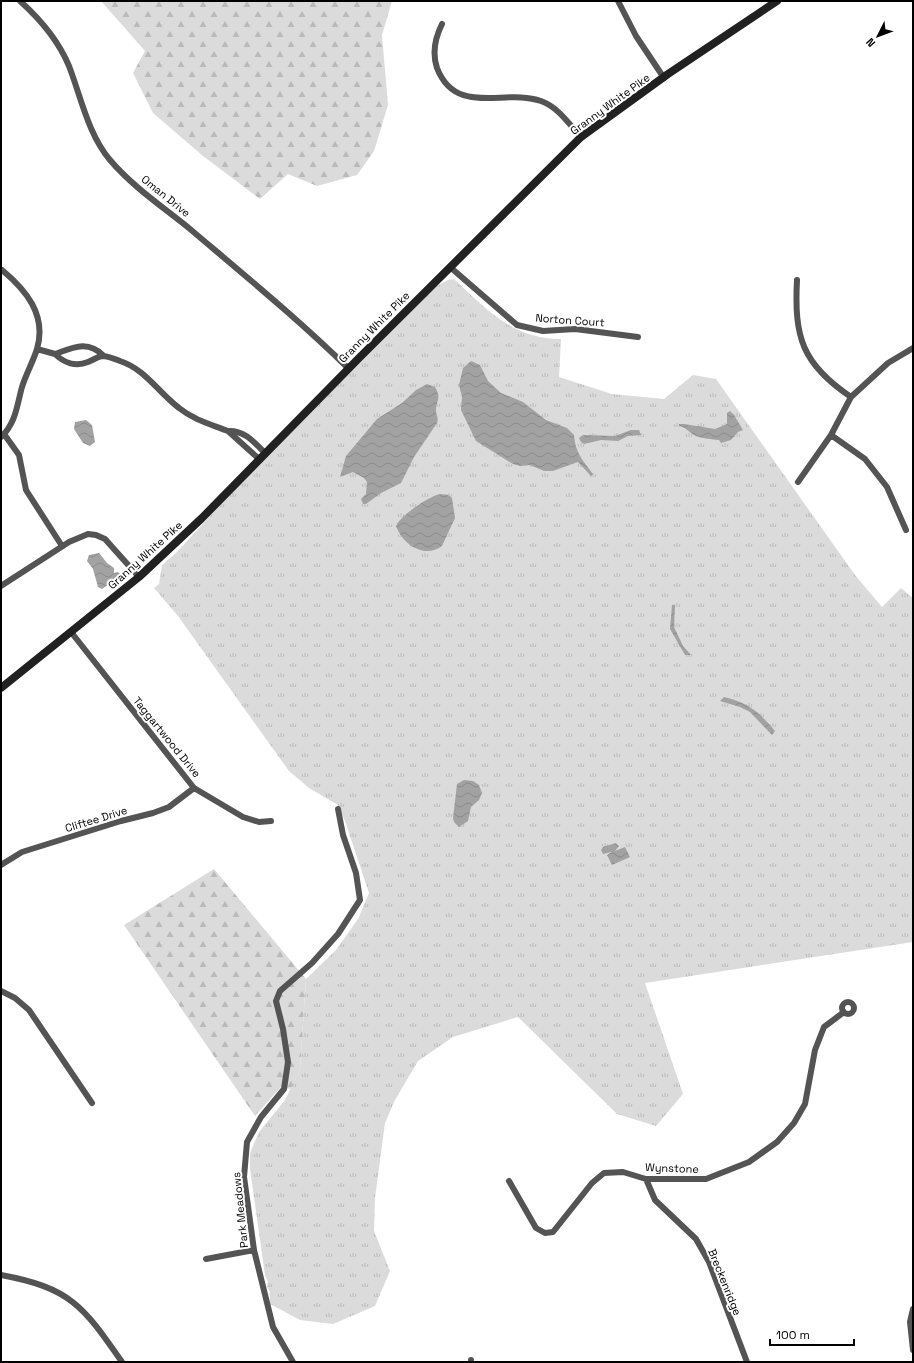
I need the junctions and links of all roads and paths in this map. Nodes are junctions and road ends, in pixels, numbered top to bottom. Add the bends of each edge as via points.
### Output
1 (20, 1) edge
2 (618, 1) edge
3 (777, 1) edge
4 (442, 24) dead end
5 (664, 78) junction
6 (581, 137) junction
7 (450, 267) junction
8 (2, 270) dead end
9 (797, 280) dead end
10 (638, 337) dead end
11 (913, 348) edge
12 (37, 349) junction
13 (55, 354) junction
14 (104, 356) junction
15 (348, 368) junction
16 (851, 397) junction
17 (228, 431) junction
18 (832, 434) junction
19 (2, 436) edge
20 (265, 453) junction
21 (259, 459) junction
22 (798, 482) dead end
23 (906, 530) dead end
24 (62, 546) junction
25 (139, 578) junction
26 (1, 586) edge
27 (71, 632) junction
28 (1, 688) edge
29 (194, 788) junction
30 (338, 809) dead end
31 (271, 821) dead end
32 (1, 865) edge
33 (1, 991) edge
34 (844, 1012) dead end
35 (92, 1102) dead end
36 (646, 1179) junction
37 (509, 1181) dead end
38 (254, 1250) junction
39 (206, 1259) dead end
40 (1, 1275) edge
41 (913, 1309) edge
42 (913, 1350) edge
43 (122, 1362) edge
44 (293, 1362) edge
45 (746, 1362) edge

1 - 15 street, Oman Drive via 40,22 63,55 95,135 112,162 142,191 314,335
2 - 5 street via 636,36
3 - 5 main road, Granny White Pike
4 - 6 street via 436,38 435,58 440,75 451,88 476,99 540,100 556,109
5 - 6 main road, Granny White Pike
6 - 7 main road, Granny White Pike
7 - 10 street, Norton Court via 517,325 543,331 575,329
7 - 15 main road, Granny White Pike
8 - 12 street via 22,287 34,306 39,327
9 - 16 street via 798,333 811,363 830,383
11 - 16 street via 888,363
12 - 13 street
12 - 19 street via 23,383 14,417
13 - 14 street via 62,360 74,364 82,364
13 - 14 street via 83,345
14 - 17 street via 124,362 141,372 192,418
15 - 20 main road, Granny White Pike
16 - 18 street
17 - 20 street via 245,435
17 - 21 street
18 - 22 street
18 - 23 street via 865,459 887,487
19 - 24 street via 19,455 26,490
20 - 21 main road, Granny White Pike
21 - 25 main road, Granny White Pike
24 - 25 street via 82,535 98,535 108,542
24 - 26 street
25 - 27 main road, Granny White Pike
27 - 28 main road, Granny White Pike
27 - 29 street, Taggartwood Drive
29 - 31 street, Taggartwood Drive via 243,817 259,822
29 - 32 street, Cliftee Drive via 169,807 22,852
30 - 38 street, Park Meadows via 343,835 356,873 360,900 338,934 312,963 280,991 276,1001 288,1062 284,1088 261,1117 247,1142 244,1177
33 - 35 street via 15,998 29,1010
34 - 36 street, Wynstone via 824,1027 815,1050 805,1104 777,1142 749,1162 706,1179
36 - 37 street, Wynstone via 623,1172 604,1173 592,1183 553,1232 544,1233 536,1228
36 - 45 street, Breckenridge via 655,1200 696,1239 709,1262
38 - 39 street
38 - 44 street, Park Meadows via 274,1327
40 - 43 street via 42,1284 71,1300 94,1322
41 - 42 street via 910,1322

